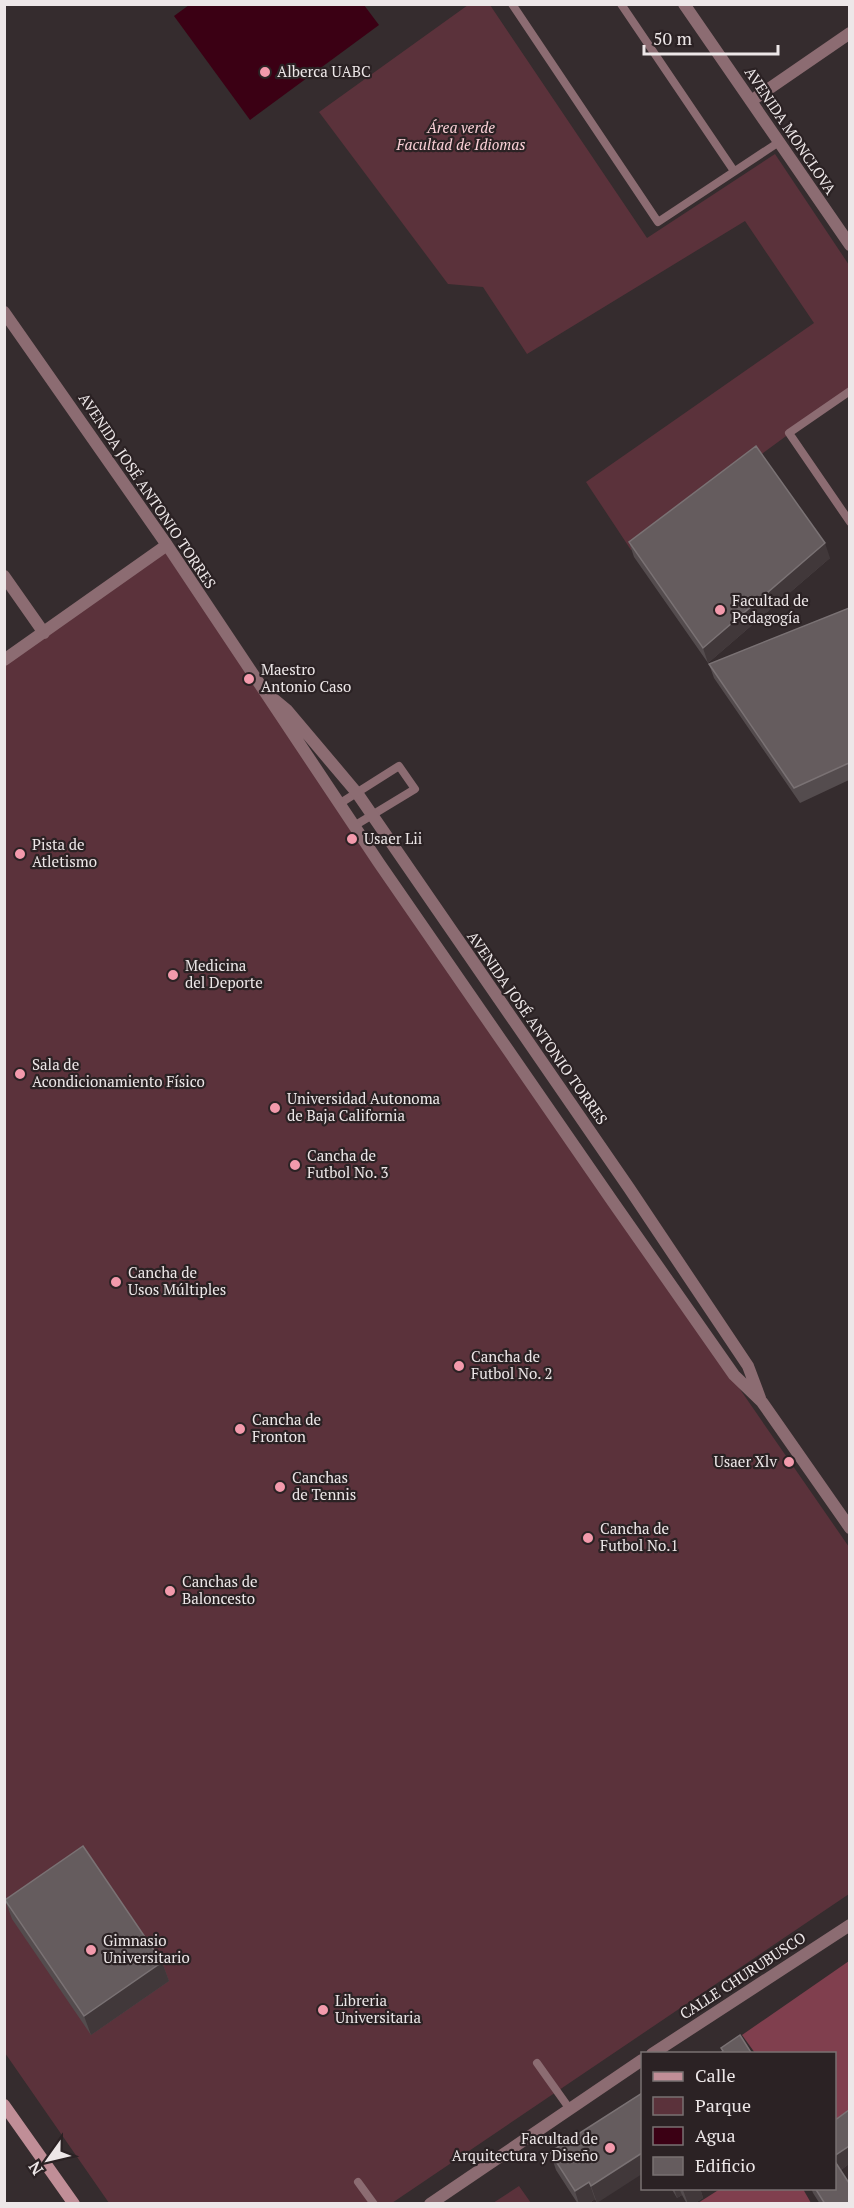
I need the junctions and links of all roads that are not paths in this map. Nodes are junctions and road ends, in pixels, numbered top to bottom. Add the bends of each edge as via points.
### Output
1 (512, 4) edge
2 (621, 4) edge
3 (684, 4) edge
4 (849, 33) edge
5 (751, 101) junction
6 (778, 142) junction
7 (734, 171) junction
8 (849, 245) edge
9 (4, 312) edge
10 (849, 391) edge
11 (849, 522) edge
12 (167, 545) junction
13 (4, 576) edge
14 (44, 633) junction
15 (4, 660) edge
16 (262, 689) junction
17 (357, 793) junction
18 (339, 804) junction
19 (372, 815) junction
20 (354, 826) junction
21 (513, 1018) junction
22 (496, 1032) junction
23 (629, 1188) junction
24 (613, 1202) junction
25 (762, 1402) junction
26 (849, 1528) edge
27 (849, 1924) edge
28 (655, 2052) edge
29 (641, 2061) edge
30 (537, 2063) dead end
31 (5, 2107) edge
32 (569, 2108) junction
33 (358, 2182) dead end
34 (74, 2204) edge
35 (374, 2204) edge
36 (430, 2204) edge

1 - 7 lane via 658,222
2 - 7 lane
3 - 5 street, AVENIDA MONCLOVA
4 - 5 street
5 - 6 street, AVENIDA MONCLOVA
6 - 7 lane
6 - 8 street, AVENIDA MONCLOVA
9 - 12 street, AVENIDA JOSÉ ANTONIO TORRES
10 - 11 lane via 789,433
12 - 14 street
12 - 16 street, AVENIDA JOSÉ ANTONIO TORRES
13 - 14 street
14 - 15 street
16 - 17 street, AVENIDA JOSÉ ANTONIO TORRES via 287,710
16 - 18 street, AVENIDA JOSÉ ANTONIO TORRES
17 - 18 lane
17 - 19 street, AVENIDA JOSÉ ANTONIO TORRES
17 - 19 lane via 399,766 415,789
18 - 20 street, AVENIDA JOSÉ ANTONIO TORRES
19 - 20 lane
19 - 21 street, AVENIDA JOSÉ ANTONIO TORRES
20 - 22 street, AVENIDA JOSÉ ANTONIO TORRES
21 - 22 street
21 - 23 street, AVENIDA JOSÉ ANTONIO TORRES
22 - 24 street, AVENIDA JOSÉ ANTONIO TORRES
23 - 24 street
23 - 25 street, AVENIDA JOSÉ ANTONIO TORRES via 748,1366
24 - 25 street, AVENIDA JOSÉ ANTONIO TORRES via 734,1375
25 - 26 street, AVENIDA JOSÉ ANTONIO TORRES
27 - 28 street, CALLE CHURUBUSCO
29 - 32 street
30 - 32 lane
31 - 34 street
32 - 36 street
33 - 35 lane

